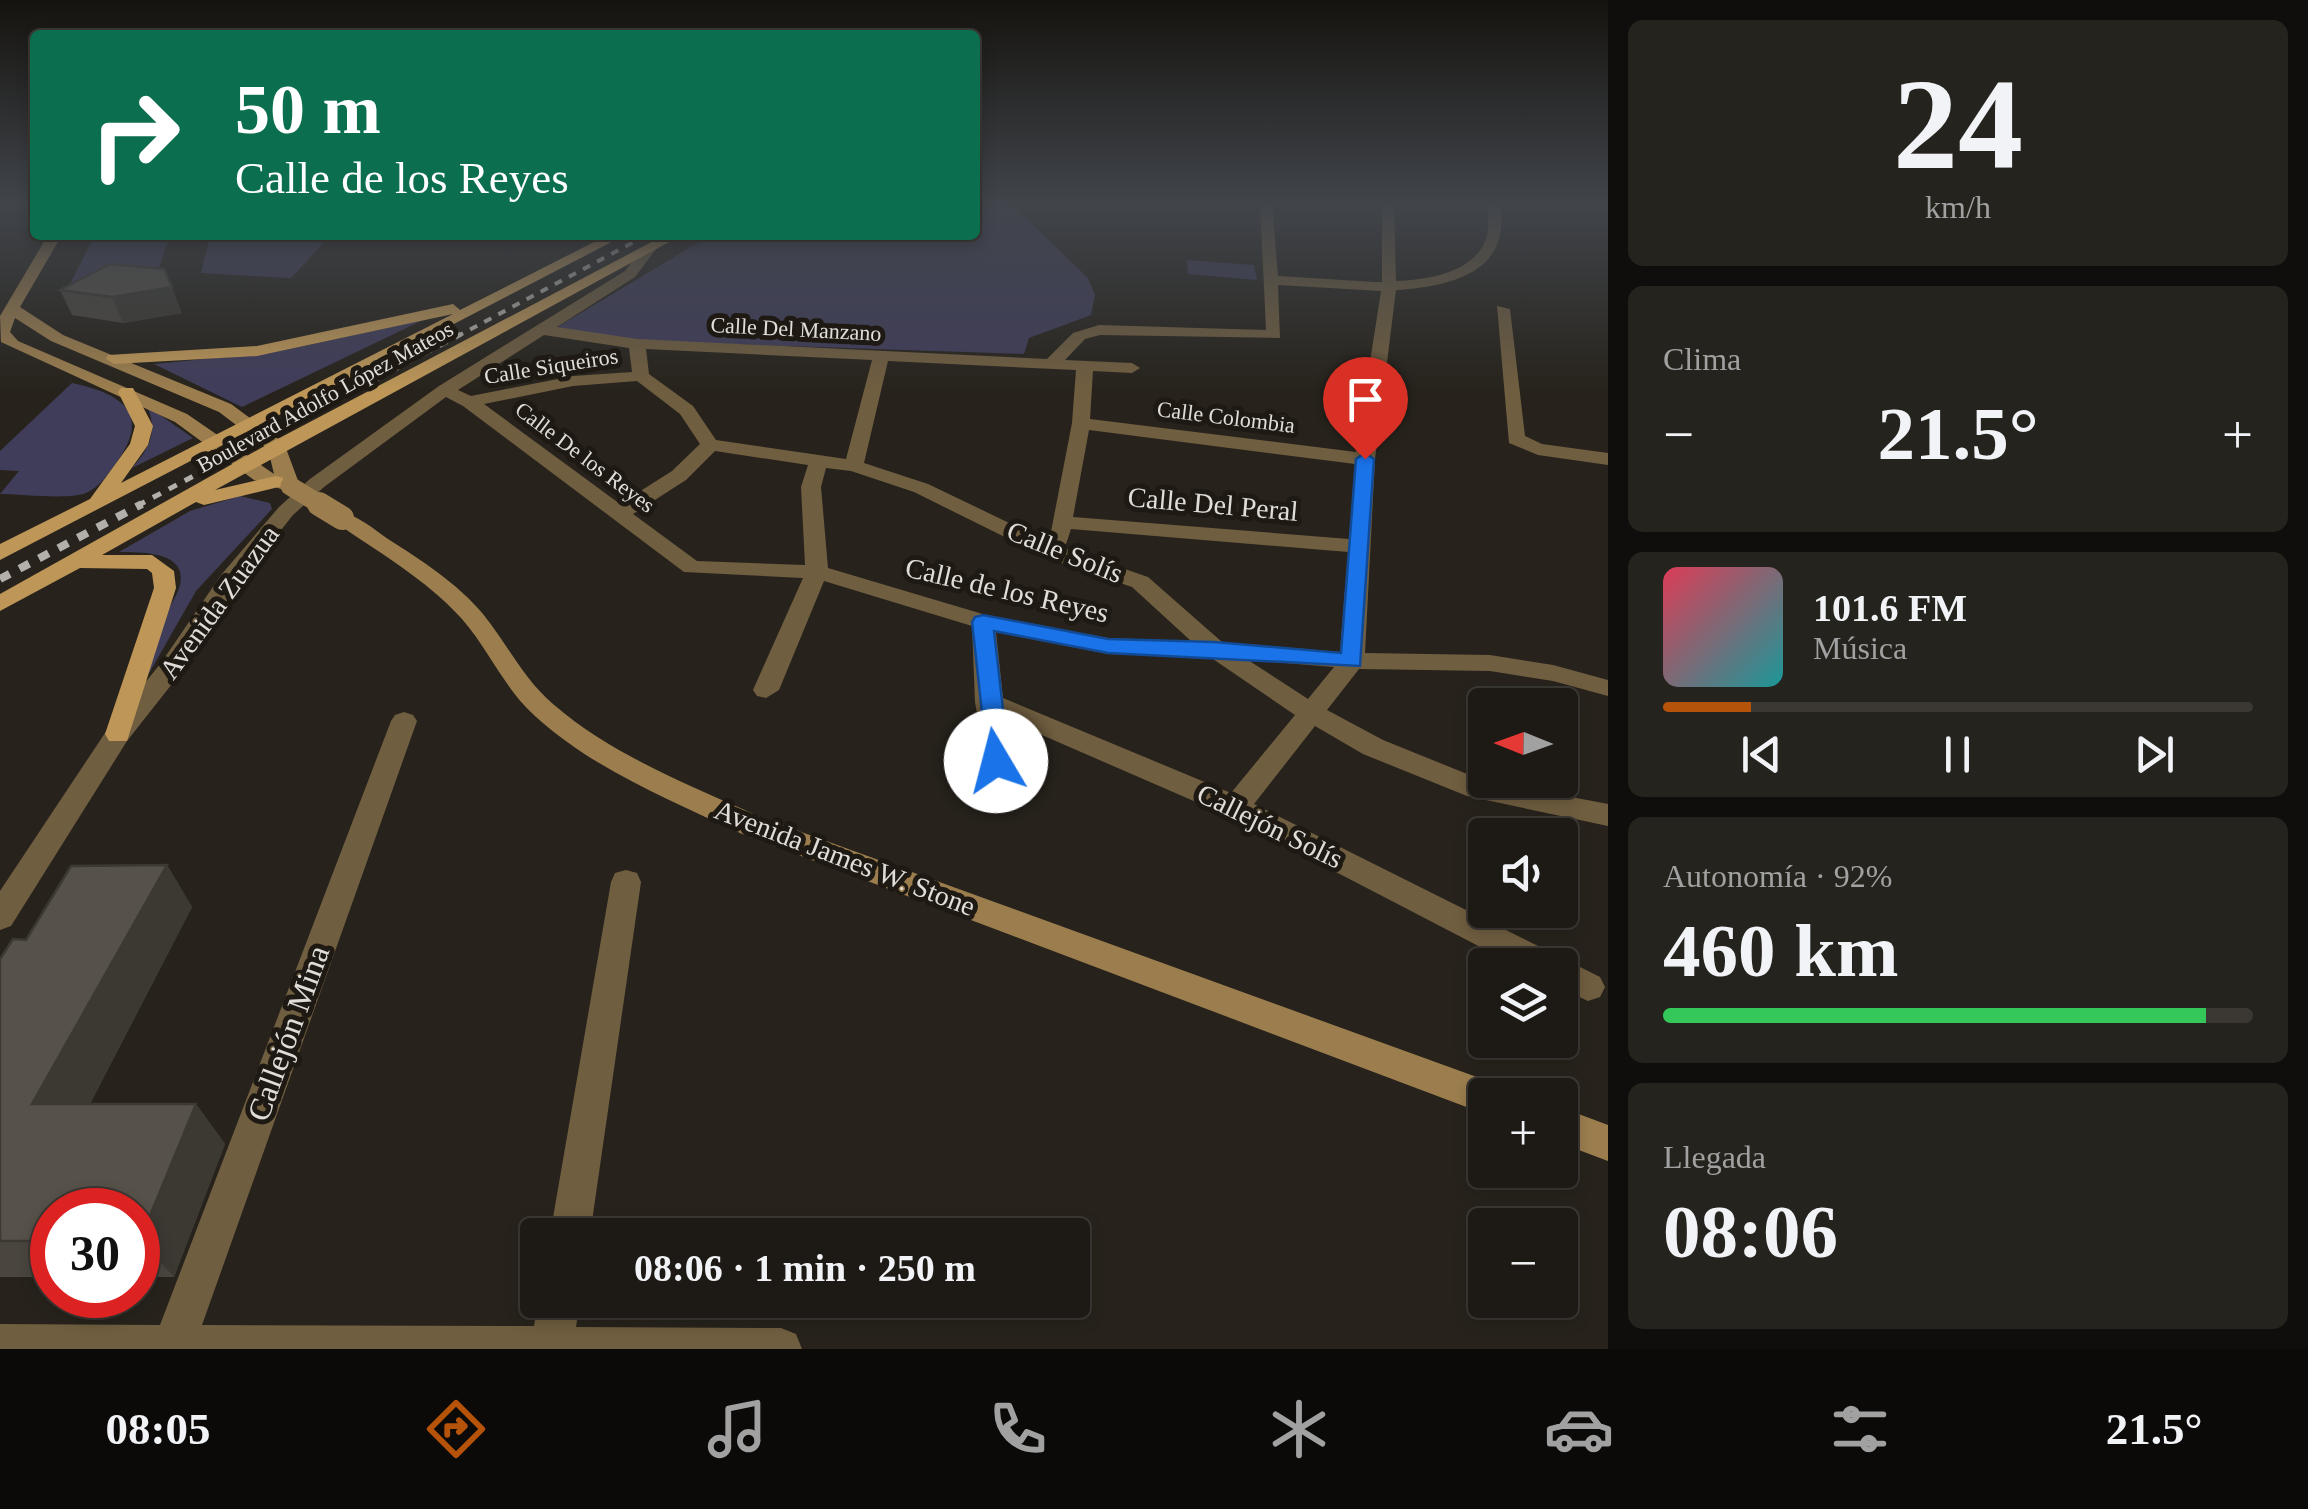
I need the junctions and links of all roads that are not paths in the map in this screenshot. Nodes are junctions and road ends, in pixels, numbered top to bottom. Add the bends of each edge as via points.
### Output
1 (33, 265) edge
2 (560, 265) edge
3 (618, 265) edge
4 (637, 265) edge
5 (1269, 265) edge
6 (1389, 265) edge
7 (1473, 265) edge
8 (1270, 280) junction
9 (1390, 286) junction
10 (492, 300) junction
11 (1502, 309) dead end
12 (14, 310) junction
13 (539, 329) junction
14 (636, 344) junction
15 (882, 355) junction
16 (114, 359) junction
17 (1053, 362) junction
18 (1085, 366) junction
19 (1132, 368) dead end
20 (640, 376) junction
21 (446, 390) junction
22 (127, 392) junction
23 (468, 402) junction
24 (1081, 423) junction
25 (246, 424) junction
26 (214, 442) junction
27 (710, 444) junction
28 (277, 447) junction
29 (1365, 459) junction
30 (1608, 459) edge
31 (819, 460) junction
32 (246, 465) junction
33 (854, 466) junction
34 (284, 484) junction
35 (96, 503) junction
36 (161, 514) junction
37 (617, 514) junction
38 (1062, 522) junction
39 (1359, 546) junction
40 (1054, 553) junction
41 (0, 554) edge
42 (78, 562) junction
43 (692, 567) joint
44 (818, 572) junction
45 (0, 604) edge
46 (983, 622) junction
47 (1214, 649) junction
48 (1352, 661) junction
49 (1608, 688) edge
50 (766, 690) dead end
51 (988, 702) junction
52 (1308, 711) junction
53 (404, 722) dead end
54 (118, 734) junction
55 (996, 761) dead end
56 (1236, 807) junction
57 (1608, 815) edge
58 (626, 882) dead end
59 (0, 917) edge
60 (1513, 948) edge
61 (1468, 1091) edge
62 (1578, 1132) edge
63 (1608, 1143) edge
64 (573, 1218) edge
65 (557, 1318) edge
66 (0, 1345) edge
67 (173, 1346) junction
68 (552, 1346) junction
69 (707, 1348) edge
70 (781, 1349) edge

1 - 12 main road
2 - 10 main road, Boulevard Adolfo López Mateos
3 - 28 main road, Boulevard Adolfo López Mateos
4 - 13 street, Avenida Zuazua
5 - 8 street
6 - 9 street
7 - 9 street via 1435,283
8 - 9 street
8 - 17 street via 1274,335 1100,330 1080,336
9 - 29 street
10 - 16 main road via 257,351
10 - 25 main road, Boulevard Adolfo López Mateos
11 - 30 street via 1516,439 1538,449
12 - 16 main road via 57,338
12 - 22 main road, Avenida James W. Stone via 2,328 12,344
13 - 14 street, Calle Del Manzano
13 - 21 street, Avenida Zuazua
14 - 15 street, Calle Del Manzano
14 - 20 street
15 - 17 street, Calle Del Manzano
15 - 33 street
16 - 25 main road via 225,408
17 - 18 street
18 - 19 street
18 - 24 street
20 - 23 street, Calle Siqueiros via 572,381
20 - 27 street via 687,410
21 - 23 street, Calle De los Reyes
21 - 54 street, Avenida Zuazua via 286,512
22 - 26 main road, Avenida James W. Stone
22 - 35 main road via 144,426 140,445
23 - 37 street, Calle De los Reyes
24 - 29 street, Calle Colombia
24 - 38 street
25 - 26 main road, Boulevard Adolfo López Mateos
25 - 28 main road
26 - 32 main road, Avenida James W. Stone
26 - 35 main road, Boulevard Adolfo López Mateos
27 - 31 street, Calle Solís
27 - 37 street via 661,490
28 - 32 main road, Boulevard Adolfo López Mateos
28 - 34 main road
29 - 39 street
31 - 33 street, Calle Solís
31 - 44 street via 811,487
32 - 34 main road, Avenida James W. Stone
32 - 36 main road, Boulevard Adolfo López Mateos
33 - 40 street, Calle Solís via 921,488
34 - 36 main road
34 - 61 main road, Avenida James W. Stone, bridge via 400,557 470,614 522,689 583,740 663,784 750,825
35 - 41 main road, Boulevard Adolfo López Mateos
36 - 42 main road, Boulevard Adolfo López Mateos
37 - 43 street, Calle De los Reyes
38 - 39 street, Calle Del Peral
38 - 40 street
39 - 48 street
40 - 47 street, Calle Solís via 1140,582
42 - 45 main road, Boulevard Adolfo López Mateos
42 - 54 main road via 152,562 163,572 165,588
43 - 44 street, Calle de los Reyes
44 - 46 street, Calle de los Reyes
44 - 50 street
46 - 47 street, Calle de los Reyes via 1108,646
46 - 51 street
47 - 48 street, Calle de los Reyes
47 - 52 street, Calle Solís
48 - 49 street, Calle de los Reyes via 1490,663
48 - 52 street
51 - 55 street
51 - 56 street, Callejón Solís
52 - 56 street
52 - 57 street, Calle Solís via 1373,747 1476,788
53 - 67 street, Callejón Mina
54 - 59 street, Avenida Zuazua
56 - 60 street, Callejón Solís
58 - 64 street
62 - 63 main road
65 - 68 street
66 - 67 street
67 - 68 street
68 - 69 street
69 - 70 street

